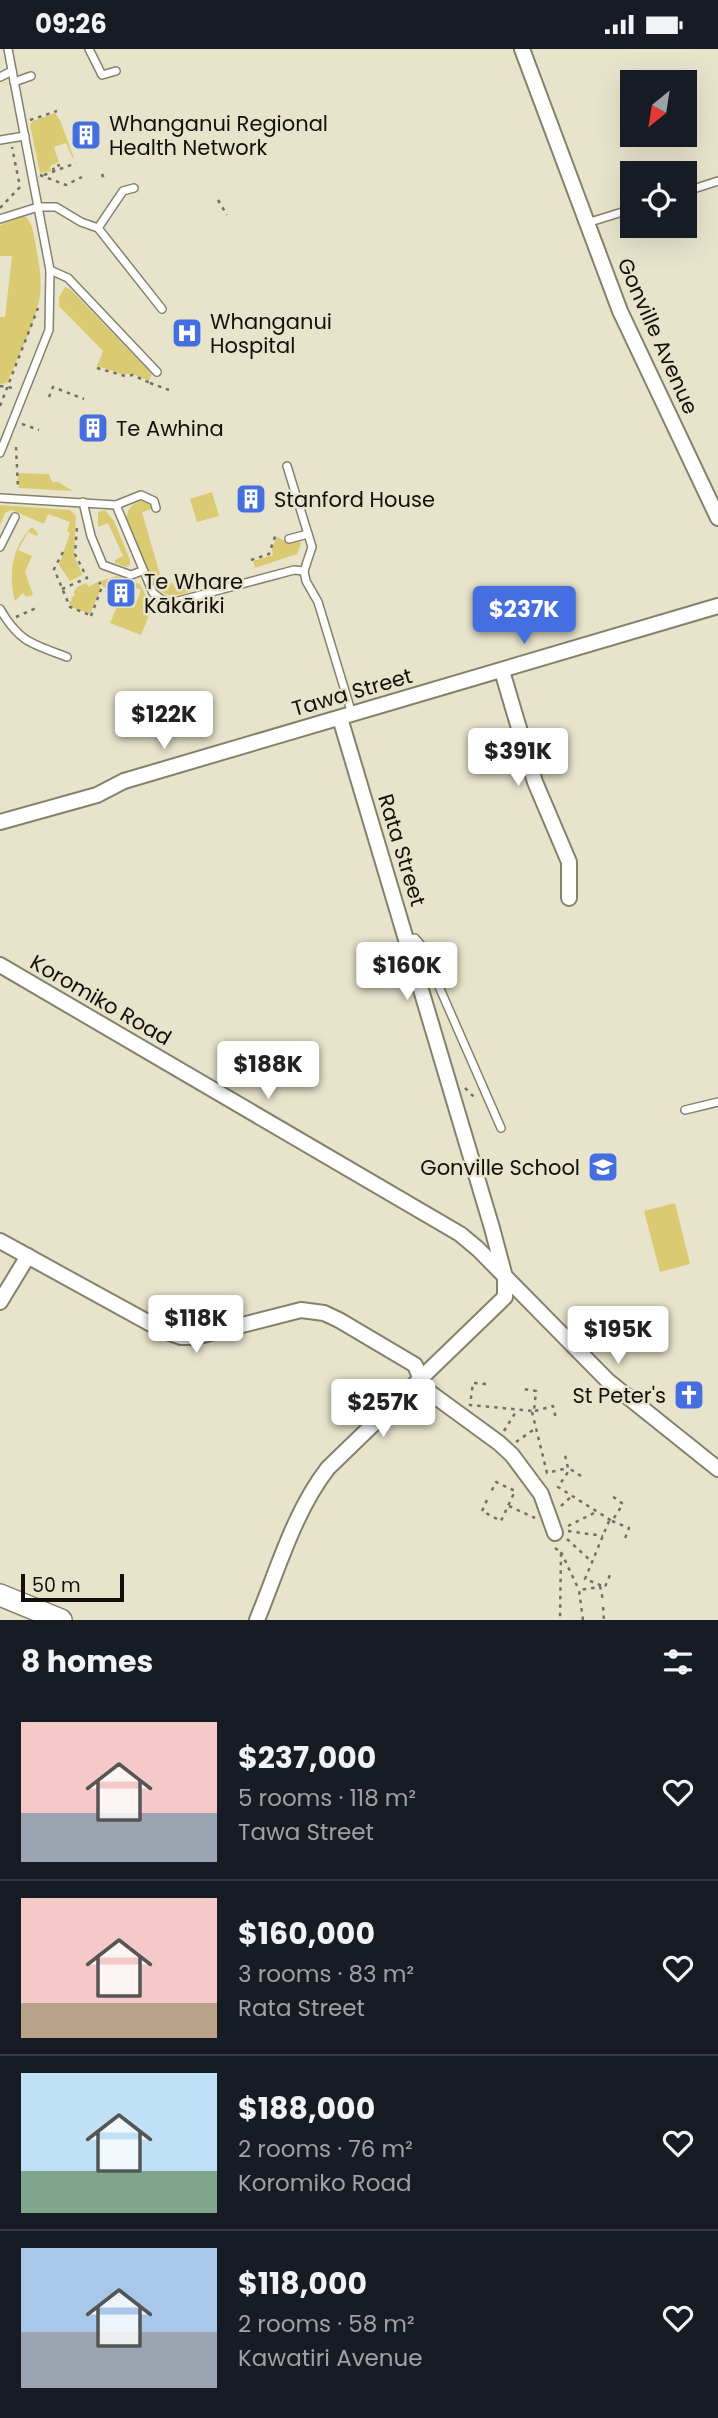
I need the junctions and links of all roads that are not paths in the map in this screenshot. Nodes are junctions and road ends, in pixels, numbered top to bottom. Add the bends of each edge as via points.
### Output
1 (89, 49) edge
2 (522, 49) edge
3 (5, 52) edge
4 (12, 71) junction
5 (116, 71) dead end
6 (31, 76) dead end
7 (0, 77) edge
8 (15, 82) junction
9 (25, 136) junction
10 (0, 140) edge
11 (718, 181) edge
12 (134, 188) dead end
13 (697, 188) edge
14 (38, 207) junction
15 (620, 213) edge
16 (0, 219) edge
17 (587, 223) junction
18 (98, 228) junction
19 (50, 270) junction
20 (162, 309) dead end
21 (157, 372) road end
22 (0, 453) edge
23 (287, 466) dead end
24 (0, 498) edge
25 (81, 502) junction
26 (116, 505) junction
27 (156, 508) dead end
28 (15, 517) dead end
29 (718, 518) edge
30 (308, 534) junction
31 (289, 539) dead end
32 (0, 547) edge
33 (142, 571) junction
34 (304, 571) junction
35 (718, 606) edge
36 (0, 609) edge
37 (67, 657) dead end
38 (502, 671) junction
39 (346, 716) junction
40 (0, 822) edge
41 (569, 898) dead end
42 (407, 940) junction
43 (0, 965) edge
44 (718, 1102) edge
45 (685, 1111) dead end
46 (501, 1128) dead end
47 (0, 1241) edge
48 (28, 1256) junction
49 (505, 1277) junction
50 (0, 1302) edge
51 (420, 1378) junction
52 (718, 1469) edge
53 (555, 1532) road end
54 (0, 1595) edge
55 (61, 1620) edge
56 (257, 1620) edge

1 - 5 lane via 102,75
2 - 17 street, Gonville Avenue
3 - 4 lane
4 - 7 lane
4 - 8 lane
6 - 8 lane
8 - 9 lane
9 - 10 lane
9 - 14 lane
11 - 13 lane
12 - 18 lane via 123,191
14 - 16 lane
14 - 18 lane via 55,207
14 - 19 lane
15 - 17 lane
17 - 29 street, Gonville Avenue via 620,311
18 - 20 lane
19 - 21 lane via 68,278
19 - 22 lane via 49,330
23 - 30 lane
24 - 25 lane
25 - 26 lane
25 - 33 lane via 103,565 131,575
26 - 27 lane via 141,495 154,501
26 - 33 lane
28 - 32 lane
30 - 31 lane
30 - 34 lane via 312,547
33 - 34 lane via 153,593 171,603
34 - 39 lane via 318,603
35 - 38 street, Tawa Street
36 - 37 lane via 20,636
38 - 39 street, Tawa Street
38 - 41 street via 535,782 569,862
39 - 40 street, Tawa Street
39 - 42 street, Rata Street
42 - 46 lane via 415,938 426,951
42 - 49 street, Rata Street
43 - 49 street, Koromiko Road via 460,1234
44 - 45 lane
47 - 48 street
48 - 50 street
48 - 51 street via 181,1337 207,1335 301,1310 324,1313 415,1365
49 - 51 street via 505,1297
49 - 52 street, Koromiko Road via 608,1381
51 - 53 street via 425,1389 502,1445 541,1494
51 - 56 street via 314,1486
54 - 55 street

